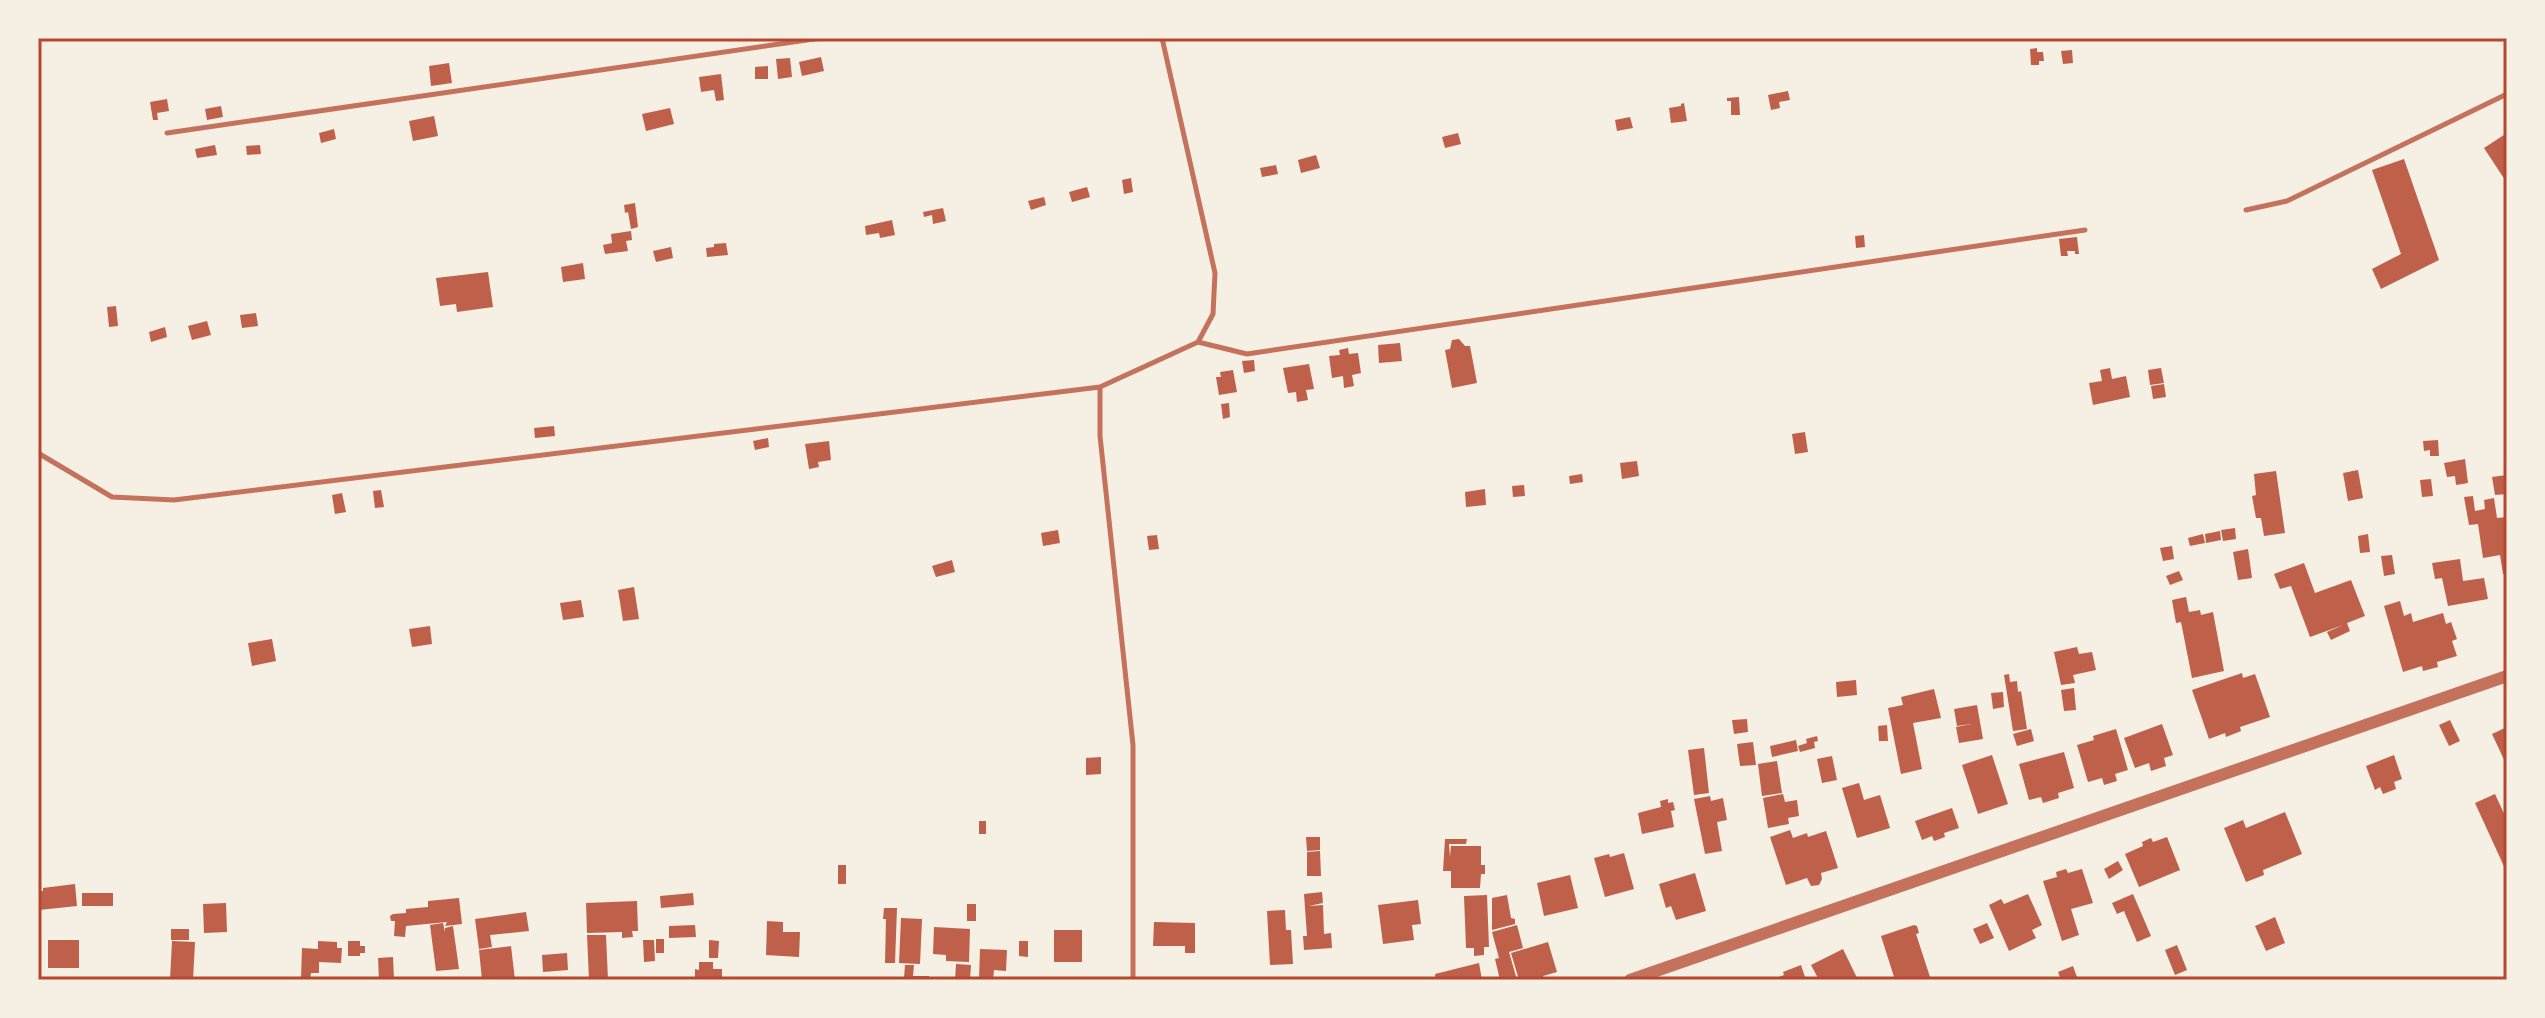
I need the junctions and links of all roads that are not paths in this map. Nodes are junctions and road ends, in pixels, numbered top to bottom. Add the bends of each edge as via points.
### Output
1 (821, 38) edge
2 (1162, 38) edge
3 (2507, 94) edge
4 (167, 133) dead end
5 (2246, 210) dead end
6 (2085, 230) dead end
7 (1198, 342) junction
8 (1100, 387) junction
9 (38, 453) edge
10 (2507, 676) edge
11 (1133, 980) edge
12 (1630, 980) edge

1 - 4 lane
2 - 7 lane via 1215,273 1213,314
3 - 5 lane via 2287,201
6 - 7 lane via 1247,354
7 - 8 lane
8 - 9 lane via 174,500 112,497
8 - 11 lane via 1100,436 1133,745
10 - 12 street

